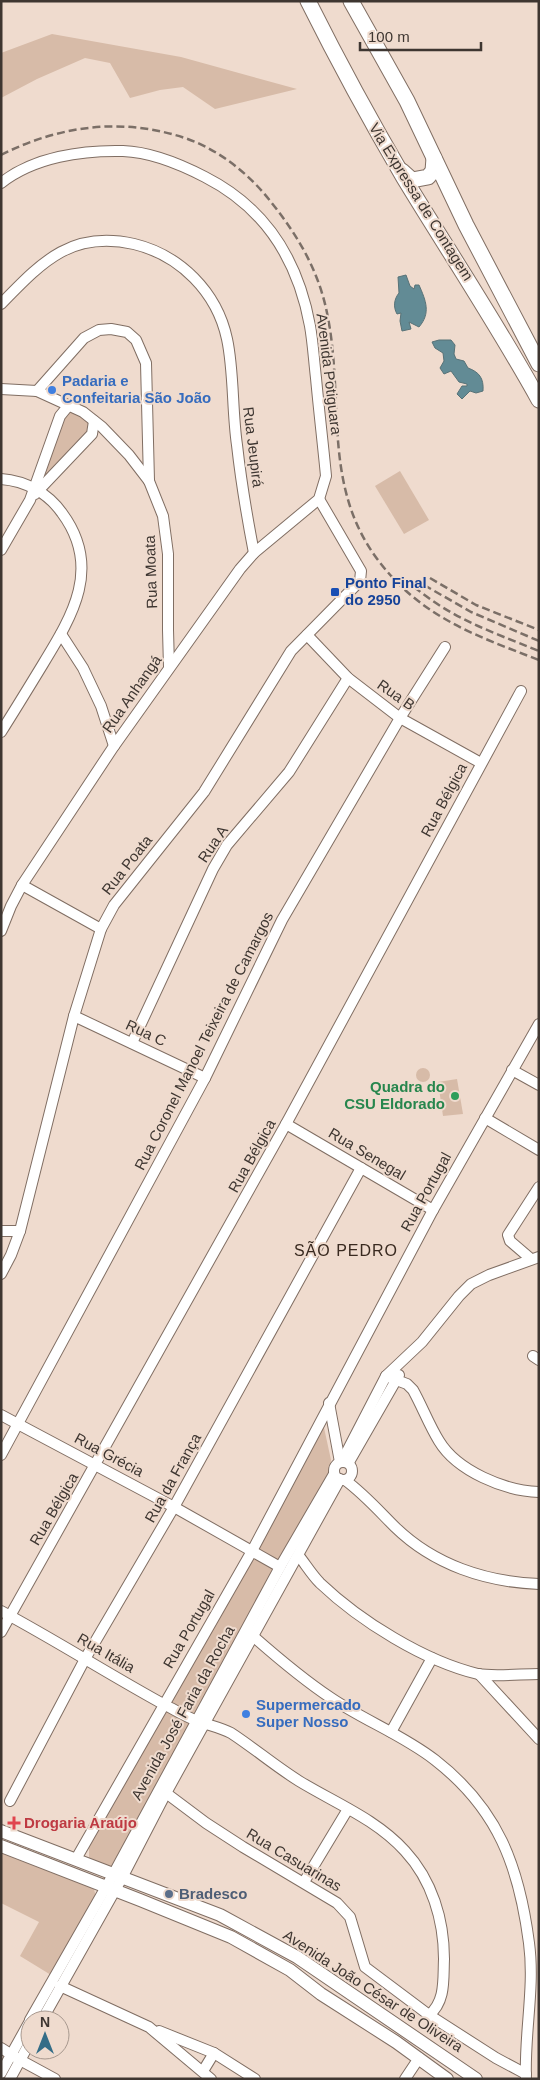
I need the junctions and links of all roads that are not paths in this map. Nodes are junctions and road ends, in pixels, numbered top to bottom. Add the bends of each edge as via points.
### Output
1 (308, 1) edge
2 (351, 1) edge
3 (434, 158) junction
4 (399, 169) junction
5 (1, 183) edge
6 (1, 304) edge
7 (539, 364) edge
8 (1, 389) edge
9 (37, 392) junction
10 (539, 400) edge
11 (69, 405) junction
12 (94, 420) junction
13 (1, 478) edge
14 (149, 481) junction
15 (36, 489) junction
16 (319, 499) junction
17 (1, 550) edge
18 (254, 553) junction
19 (61, 634) junction
20 (307, 635) junction
21 (445, 647) dead end
22 (170, 667) junction
23 (348, 678) junction
24 (521, 691) dead end
25 (400, 718) junction
26 (1, 732) edge
27 (114, 746) junction
28 (481, 763) junction
29 (22, 884) junction
30 (101, 929) junction
31 (1, 931) edge
32 (74, 1016) junction
33 (539, 1024) edge
34 (132, 1043) junction
35 (512, 1070) junction
36 (205, 1078) junction
37 (539, 1085) edge
38 (485, 1118) junction
39 (286, 1124) junction
40 (539, 1150) edge
41 (361, 1168) junction
42 (539, 1187) edge
43 (433, 1210) junction
44 (1, 1231) edge
45 (20, 1231) junction
46 (535, 1258) edge
47 (1, 1274) edge
48 (405, 1360) junction
49 (386, 1376) junction
50 (397, 1380) junction
51 (329, 1403) junction
52 (324, 1412) junction
53 (1, 1415) edge
54 (19, 1425) junction
55 (1, 1455) edge
56 (96, 1466) junction
57 (342, 1470) junction
58 (539, 1492) edge
59 (174, 1507) junction
60 (252, 1551) junction
61 (299, 1556) junction
62 (280, 1567) junction
63 (539, 1584) edge
64 (6, 1613) edge
65 (1, 1632) edge
66 (254, 1637) junction
67 (85, 1658) junction
68 (432, 1658) junction
69 (479, 1674) junction
70 (539, 1674) edge
71 (164, 1704) junction
72 (196, 1720) junction
73 (206, 1723) junction
74 (391, 1732) junction
75 (539, 1739) edge
76 (166, 1793) junction
77 (10, 1801) dead end
78 (348, 1809) junction
79 (1, 1831) edge
80 (1, 1846) edge
81 (76, 1859) junction
82 (118, 1875) junction
83 (304, 1882) junction
84 (111, 1888) junction
85 (60, 1986) junction
86 (36, 2010) edge
87 (47, 2010) edge
88 (430, 2015) junction
89 (149, 2027) junction
90 (20, 2038) edge
91 (1, 2048) edge
92 (214, 2052) junction
93 (11, 2054) junction
94 (419, 2058) junction
95 (20, 2060) junction
96 (203, 2071) junction
97 (1, 2073) edge
98 (526, 2076) edge
99 (10, 2079) edge
100 (55, 2079) edge
101 (211, 2079) edge
102 (256, 2079) edge
103 (405, 2079) edge
104 (447, 2079) edge
105 (476, 2079) edge

1 - 4 highway, Via Expressa de Contagem via 354,93
2 - 3 highway, Via Expressa de Contagem via 407,100
3 - 4 highway via 432,171 420,180 412,180
3 - 7 highway, Via Expressa de Contagem
4 - 10 highway, Via Expressa de Contagem via 504,337
5 - 16 street, Avenida Potiguara via 33,164 97,150 133,151 183,166 227,188 250,207 267,225 286,254 310,325 326,476
6 - 18 street, Rua Jeupirá via 36,268 61,250 84,244 116,240 142,246 167,256 192,274 208,295 227,339 236,444
8 - 9 street, Rua Moata
9 - 11 street, Rua Moata
9 - 14 street via 84,338 99,330 127,332 136,340 146,363
11 - 12 street, Rua Moata
11 - 15 street via 60,416
12 - 14 street, Rua Moata via 129,455
12 - 15 street via 92,434
13 - 15 street
14 - 22 street, Rua Moata via 163,516 168,554
15 - 17 street
15 - 19 street via 65,516 81,555 78,597
16 - 18 street, Rua Anhangá
16 - 20 street, Rua Poata via 361,571 360,581
18 - 22 street, Rua Anhangá
19 - 26 street
19 - 27 street via 83,668 101,706
20 - 23 street, Rua B
20 - 30 street, Rua Poata via 291,651 204,792 114,905
21 - 25 street, Rua Coronel Manoel Teixeira de Camargos
22 - 27 street, Rua Anhangá
23 - 25 street, Rua B
23 - 34 street, Rua A via 289,772 227,845
24 - 28 street, Rua Bélgica
25 - 28 street, Rua B
25 - 36 street, Rua Coronel Manoel Teixeira de Camargos via 282,920
27 - 29 street, Rua Anhangá
28 - 39 street, Rua Bélgica
29 - 30 street
29 - 31 street, Rua Anhangá
30 - 32 street, Rua Poata
32 - 34 street, Rua C
32 - 45 street, Rua Poata
33 - 35 street, Rua Portugal
34 - 36 street, Rua C
35 - 37 street
35 - 38 street, Rua Portugal
36 - 54 street, Rua Coronel Manoel Teixeira de Camargos
38 - 40 street
38 - 43 street, Rua Portugal
39 - 41 street, Rua Senegal
39 - 56 street, Rua Bélgica
41 - 43 street, Rua Senegal
41 - 59 street, Rua da França
42 - 46 street via 508,1235 510,1241
43 - 51 street, Rua Portugal
44 - 45 street
45 - 47 street, Rua Poata
46 - 48 street via 471,1284
48 - 49 street
48 - 50 street
49 - 50 street
49 - 57 street
50 - 57 street
50 - 58 street via 413,1390 440,1444 457,1461 499,1485
51 - 52 street, Rua Portugal
51 - 57 street
52 - 57 street
52 - 60 street, Rua Portugal
53 - 54 street, Rua Grécia
54 - 55 street, Rua Coronel Manoel Teixeira de Camargos
54 - 56 street, Rua Grécia
56 - 59 street, Rua Grécia
56 - 64 street, Rua Bélgica
57 - 61 street, Avenida José Faria da Rocha
57 - 62 street, Avenida José Faria da Rocha
57 - 63 street via 396,1528 440,1559 490,1578
59 - 60 street, Rua Grécia
59 - 67 street, Rua da França
60 - 62 street, Rua Grécia
60 - 71 street, Rua Portugal
61 - 66 street, Avenida José Faria da Rocha
61 - 68 street via 320,1582 364,1619
62 - 72 street, Avenida José Faria da Rocha
64 - 65 street, Rua Bélgica
64 - 67 street, Rua Itália
66 - 73 street, Avenida José Faria da Rocha
66 - 74 street via 332,1699
67 - 71 street, Rua Itália
67 - 77 street, Rua da França
68 - 69 street
68 - 74 street
69 - 70 street
69 - 75 street
71 - 72 street, Rua Itália
71 - 81 street, Rua Portugal
72 - 73 street, Rua Itália
72 - 82 street, Avenida José Faria da Rocha
73 - 76 street, Avenida José Faria da Rocha
73 - 78 street, Rua Itália via 229,1732 298,1780
74 - 98 street via 435,1760 473,1795 500,1833 517,1876 530,1945
76 - 82 street, Avenida José Faria da Rocha
76 - 83 street, Rua Casuarinas via 243,1847
78 - 83 street
78 - 88 street, Rua Itália via 378,1825 397,1842 418,1866 436,1903 443,1937 443,1991 441,2001
79 - 81 main road, Avenida João César de Oliveira
80 - 84 main road, Avenida João César de Oliveira
81 - 82 main road, Avenida João César de Oliveira
82 - 84 street, Avenida José Faria da Rocha
82 - 105 main road, Avenida João César de Oliveira via 220,1915 296,1957
83 - 88 street, Rua Casuarinas via 337,1903 350,1917 365,1966
84 - 85 street, Avenida José Faria da Rocha
84 - 86 street, Avenida José Faria da Rocha
84 - 94 main road, Avenida João César de Oliveira via 231,1938 290,1970
85 - 87 street, Avenida José Faria da Rocha
85 - 89 street
88 - 98 street, Rua Casuarinas
89 - 92 street
89 - 96 street
90 - 93 street, Avenida José Faria da Rocha
91 - 93 street
92 - 96 street
92 - 102 street
93 - 95 street
93 - 97 street, Avenida José Faria da Rocha
94 - 103 street
94 - 104 main road, Avenida João César de Oliveira
95 - 99 street
95 - 100 street
96 - 101 street

